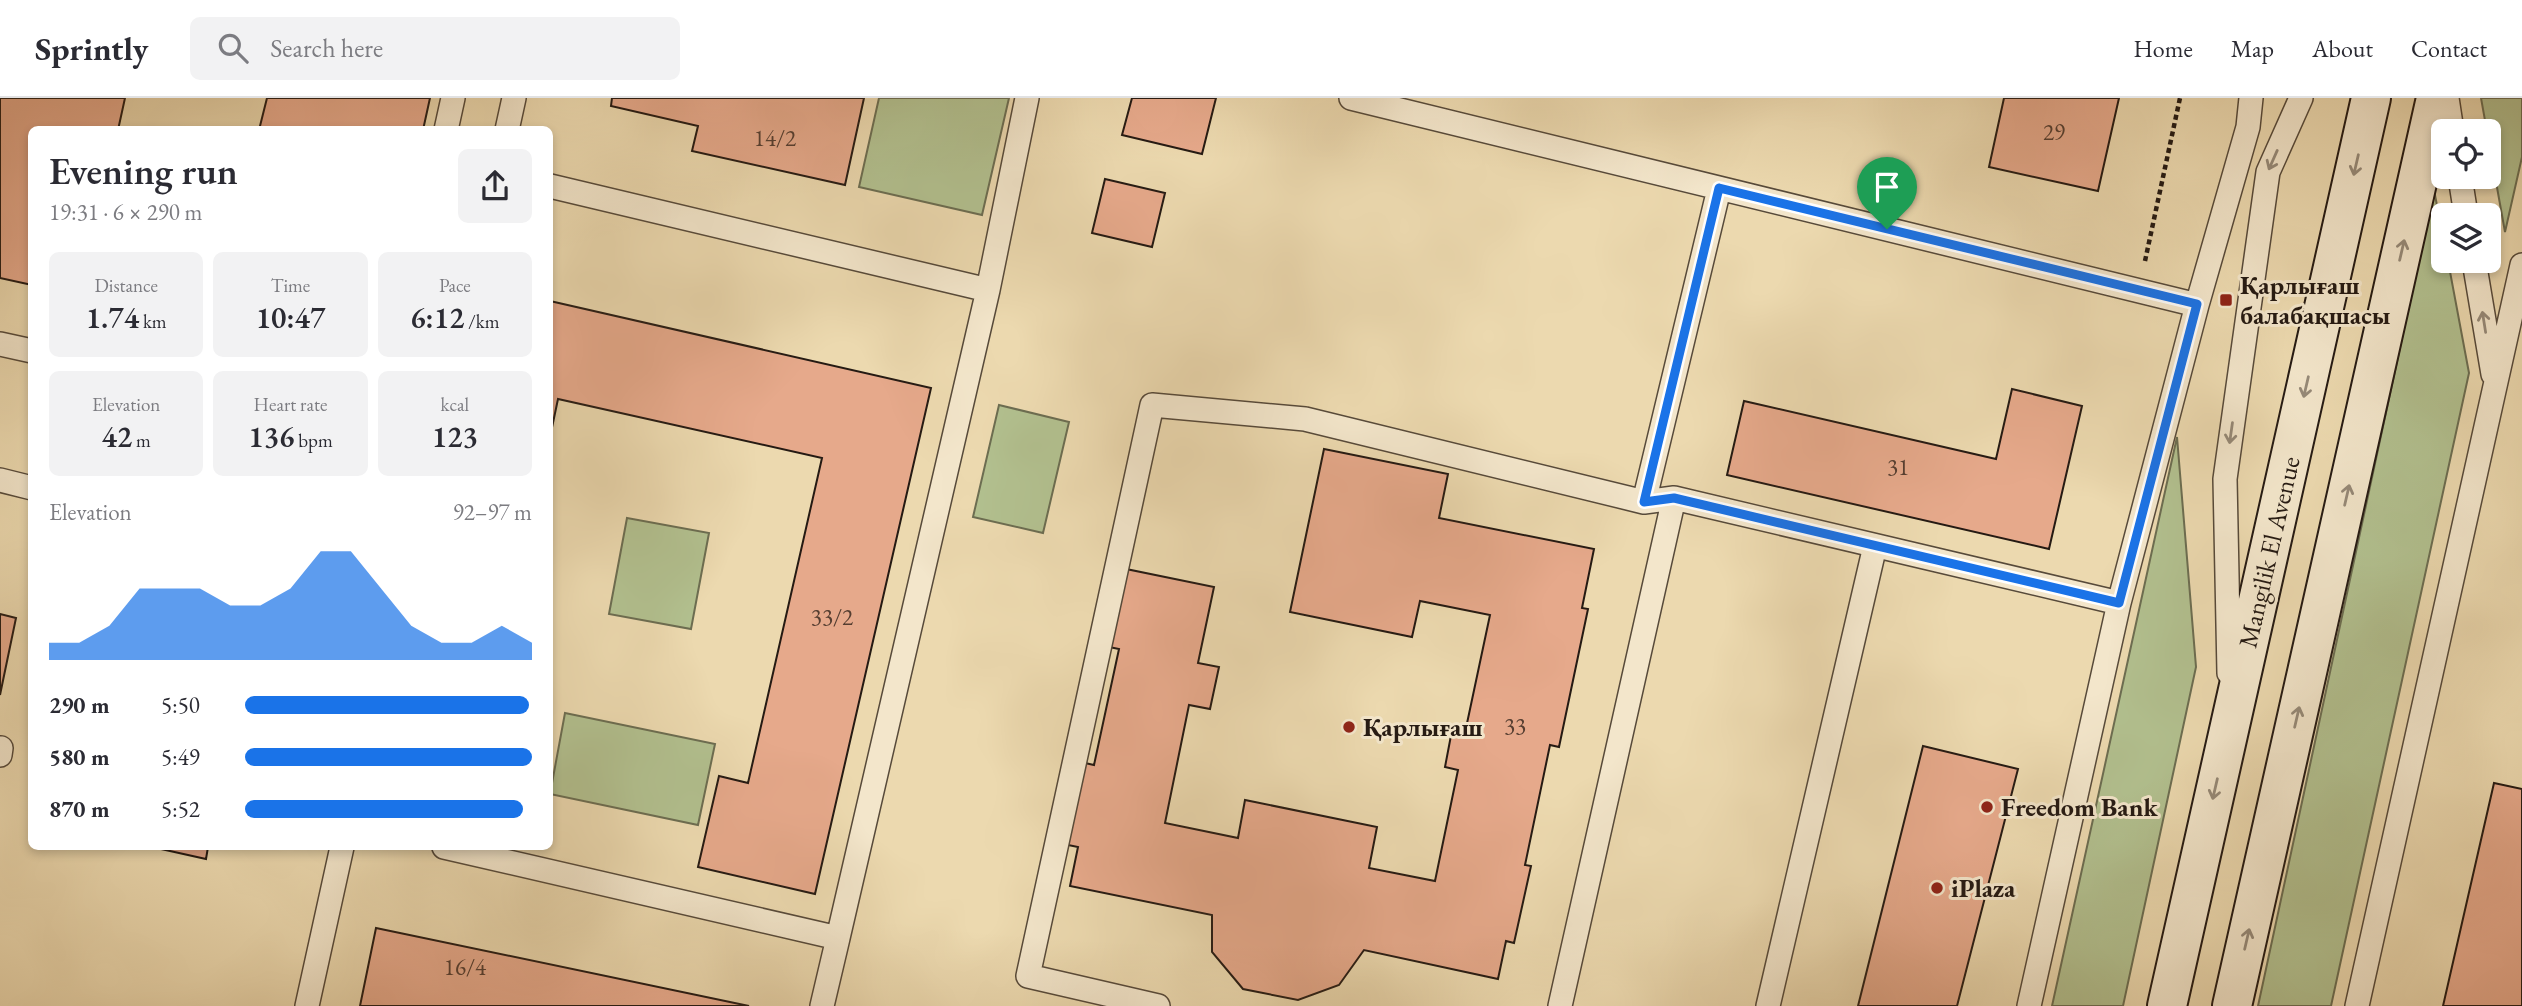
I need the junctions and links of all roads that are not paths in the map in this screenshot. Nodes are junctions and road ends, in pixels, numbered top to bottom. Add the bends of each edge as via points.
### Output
1 (453, 98) edge
2 (514, 98) edge
3 (1027, 98) edge
4 (1351, 98) edge
5 (2251, 98) edge
6 (2269, 98) edge
7 (2301, 98) edge
8 (2371, 98) edge
9 (2436, 98) edge
10 (2447, 98) edge
11 (2450, 119) edge
12 (447, 126) edge
13 (508, 126) edge
14 (2248, 127) junction
15 (553, 187) edge
16 (1719, 188) junction
17 (2522, 265) edge
18 (2476, 273) edge
19 (988, 290) junction
20 (2197, 304) junction
21 (0, 344) edge
22 (28, 350) edge
23 (2494, 384) junction
24 (0, 480) edge
25 (28, 487) edge
26 (1674, 498) junction
27 (1644, 502) junction
28 (1875, 546) junction
29 (2119, 603) junction
30 (2231, 723) junction
31 (341, 850) edge
32 (457, 850) edge
33 (838, 938) junction
34 (307, 1006) edge
35 (822, 1006) edge
36 (1158, 1006) edge
37 (1560, 1006) edge
38 (1768, 1006) edge
39 (2029, 1006) edge
40 (2166, 1006) edge
41 (2232, 1006) edge
42 (2357, 1006) edge

1 - 12 lane
2 - 13 lane
3 - 19 lane
4 - 16 lane
5 - 14 lane
6 - 14 lane
7 -> 30 lane via 2268,172 2225,479
8 -> 30 main road, Mangilik El Avenue
41 -> 9 main road
10 - 11 lane
14 - 20 lane
15 - 19 lane
16 - 20 lane
16 - 27 lane
17 - 23 lane
23 -> 18 lane
19 - 33 lane
20 - 29 lane
21 - 22 lane
23 - 42 lane
24 - 25 lane
26 - 27 lane
26 - 28 lane
26 - 37 lane
27 - 36 lane via 1305,419 1152,405 1028,976
28 - 29 lane
28 - 38 lane
29 - 39 lane
30 -> 40 main road, Mangilik El Avenue
31 - 34 lane
32 - 33 lane
33 - 35 lane

